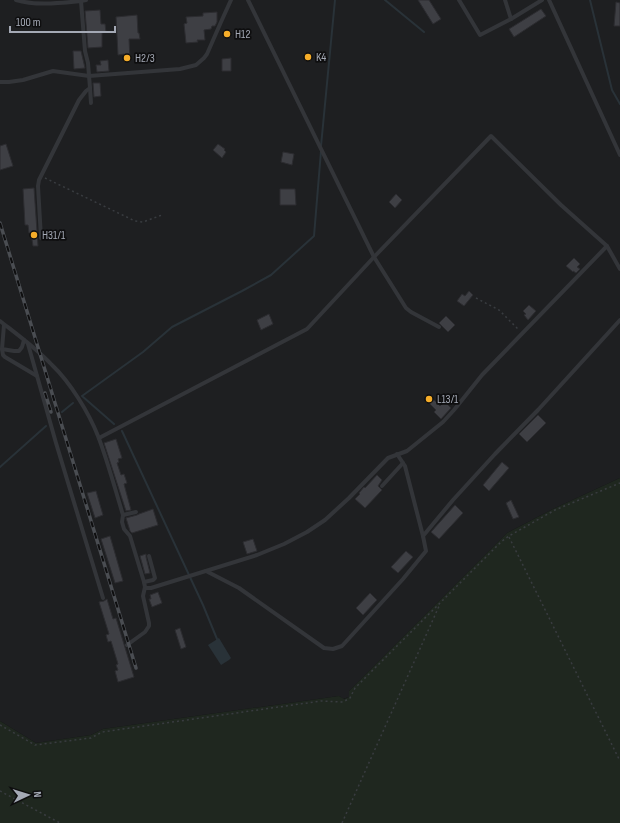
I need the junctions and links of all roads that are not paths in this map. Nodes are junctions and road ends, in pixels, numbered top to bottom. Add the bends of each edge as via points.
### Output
1 (16, 0) edge
2 (81, 0) edge
3 (86, 0) edge
4 (231, 0) edge
5 (248, 0) edge
6 (459, 0) edge
7 (505, 0) edge
8 (542, 0) edge
9 (549, 0) edge
10 (511, 19) junction
11 (89, 76) junction
12 (0, 82) edge
13 (90, 88) junction
14 (91, 103) dead end
15 (620, 155) edge
16 (41, 238) dead end
17 (607, 246) junction
18 (374, 257) junction
19 (620, 269) edge
20 (620, 320) edge
21 (0, 321) edge
22 (4, 325) junction
23 (439, 326) dead end
24 (26, 341) junction
25 (2, 349) junction
26 (37, 376) junction
27 (99, 438) junction
28 (397, 454) junction
29 (403, 463) junction
30 (382, 486) dead end
31 (136, 512) dead end
32 (123, 515) junction
33 (423, 536) junction
34 (149, 556) dead end
35 (206, 571) junction
36 (144, 582) junction
37 (145, 588) junction
38 (103, 598) dead end
39 (127, 645) dead end

1 - 2 lane via 38,3
2 - 3 lane
2 - 11 lane
4 - 11 lane via 207,54 196,65 180,69
5 - 18 lane
6 - 10 lane via 480,35
7 - 10 lane
8 - 10 lane
9 - 15 lane
11 - 12 lane via 53,71 23,80
11 - 13 lane
13 - 14 lane
13 - 16 lane via 79,100 40,176 38,186
17 - 18 lane via 491,136
17 - 19 lane
17 - 28 lane via 482,375 443,422 407,451
18 - 23 lane via 406,308
18 - 27 lane via 303,331
20 - 33 lane via 452,500
21 - 22 lane
22 - 24 lane
22 - 25 lane
24 - 25 lane via 19,351
24 - 26 lane
24 - 27 lane via 63,377 88,415
25 - 26 lane via 5,357
26 - 38 lane
27 - 32 lane
28 - 29 lane
28 - 35 lane via 388,458 325,520 307,532 257,555
29 - 30 lane
29 - 33 lane
31 - 32 lane
32 - 36 lane via 124,529 130,536
33 - 35 lane via 426,551 342,646 333,649 324,648 239,588
34 - 36 lane via 155,578
35 - 37 lane
36 - 37 lane
37 - 39 lane via 143,596 149,626

